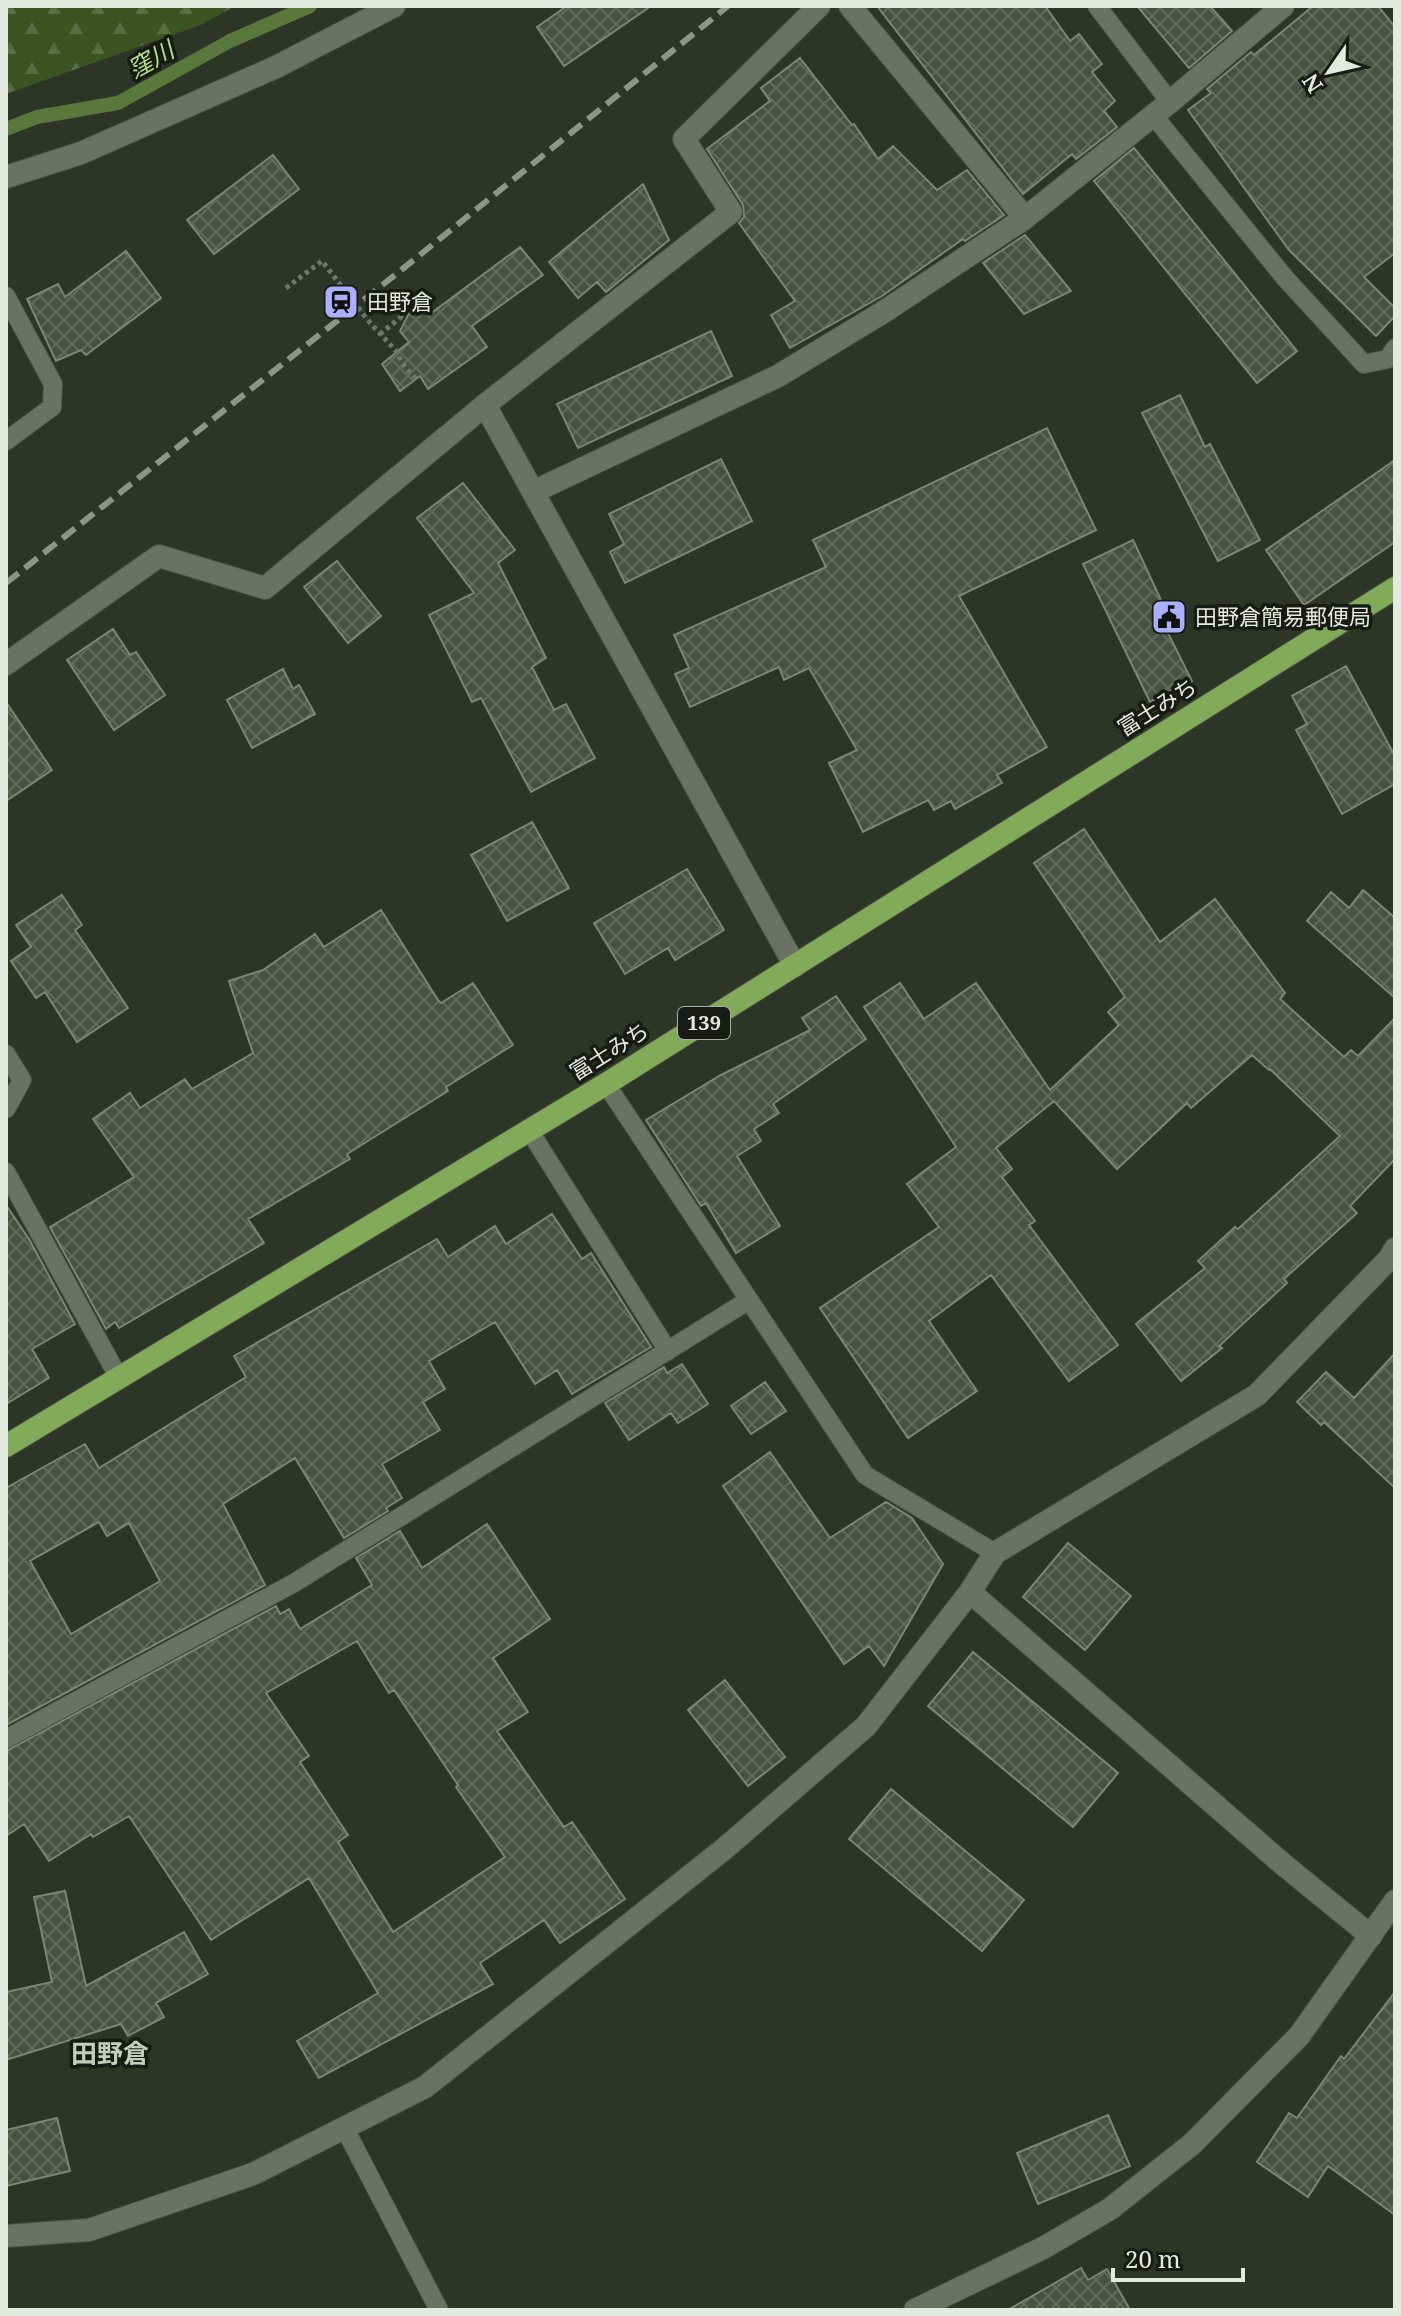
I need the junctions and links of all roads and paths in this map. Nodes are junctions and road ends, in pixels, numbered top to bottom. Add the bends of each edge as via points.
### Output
1 (394, 6) edge
2 (819, 6) edge
3 (850, 6) edge
4 (1097, 6) edge
5 (1283, 6) edge
6 (1162, 109) junction
7 (6, 177) edge
8 (1025, 218) junction
9 (286, 288) dead end
10 (6, 296) edge
11 (398, 310) dead end
12 (380, 334) junction
13 (1395, 348) edge
14 (416, 379) dead end
15 (485, 405) junction
16 (6, 441) edge
17 (533, 492) junction
18 (1395, 588) edge
19 (6, 664) edge
20 (795, 966) junction
21 (6, 1054) edge
22 (606, 1084) junction
23 (6, 1109) edge
24 (529, 1130) junction
25 (6, 1172) edge
26 (1395, 1249) edge
27 (749, 1300) junction
28 (668, 1351) junction
29 (119, 1378) junction
30 (6, 1446) edge
31 (995, 1553) junction
32 (970, 1592) junction
33 (6, 1739) edge
34 (1395, 1901) edge
35 (1371, 1936) junction
36 (344, 2127) junction
37 (6, 2236) edge
38 (439, 2310) edge
39 (915, 2310) edge

1 - 7 street via 276,67 81,153
2 - 15 street via 684,139 731,212
3 - 8 street
4 - 6 lane
5 - 6 street
6 - 8 street
6 - 13 lane via 1285,278 1364,364 1388,359
8 - 17 street via 778,376
9 - 12 path via 322,261
10 - 16 lane via 53,384 52,407
11 - 12 path via 401,317
12 - 14 path
15 - 17 street
15 - 19 street via 265,588 159,556
17 - 20 street
18 - 20 highway, 富士みち / 139
20 - 22 highway, 富士みち / 139
21 - 23 lane via 22,1080
22 - 24 highway, 富士みち / 139
22 - 27 lane
24 - 28 lane
24 - 29 highway, 富士みち / 139
25 - 29 lane
26 - 31 street via 1257,1395
27 - 28 lane
27 - 31 lane via 865,1475
28 - 33 lane via 294,1583
29 - 30 highway, 富士みち / 139
31 - 32 street
32 - 35 street
32 - 36 street via 866,1726 736,1839 425,2087
34 - 35 street
35 - 39 street via 1299,2036 1192,2144 1110,2209
36 - 37 street via 253,2174 89,2230
36 - 38 lane

